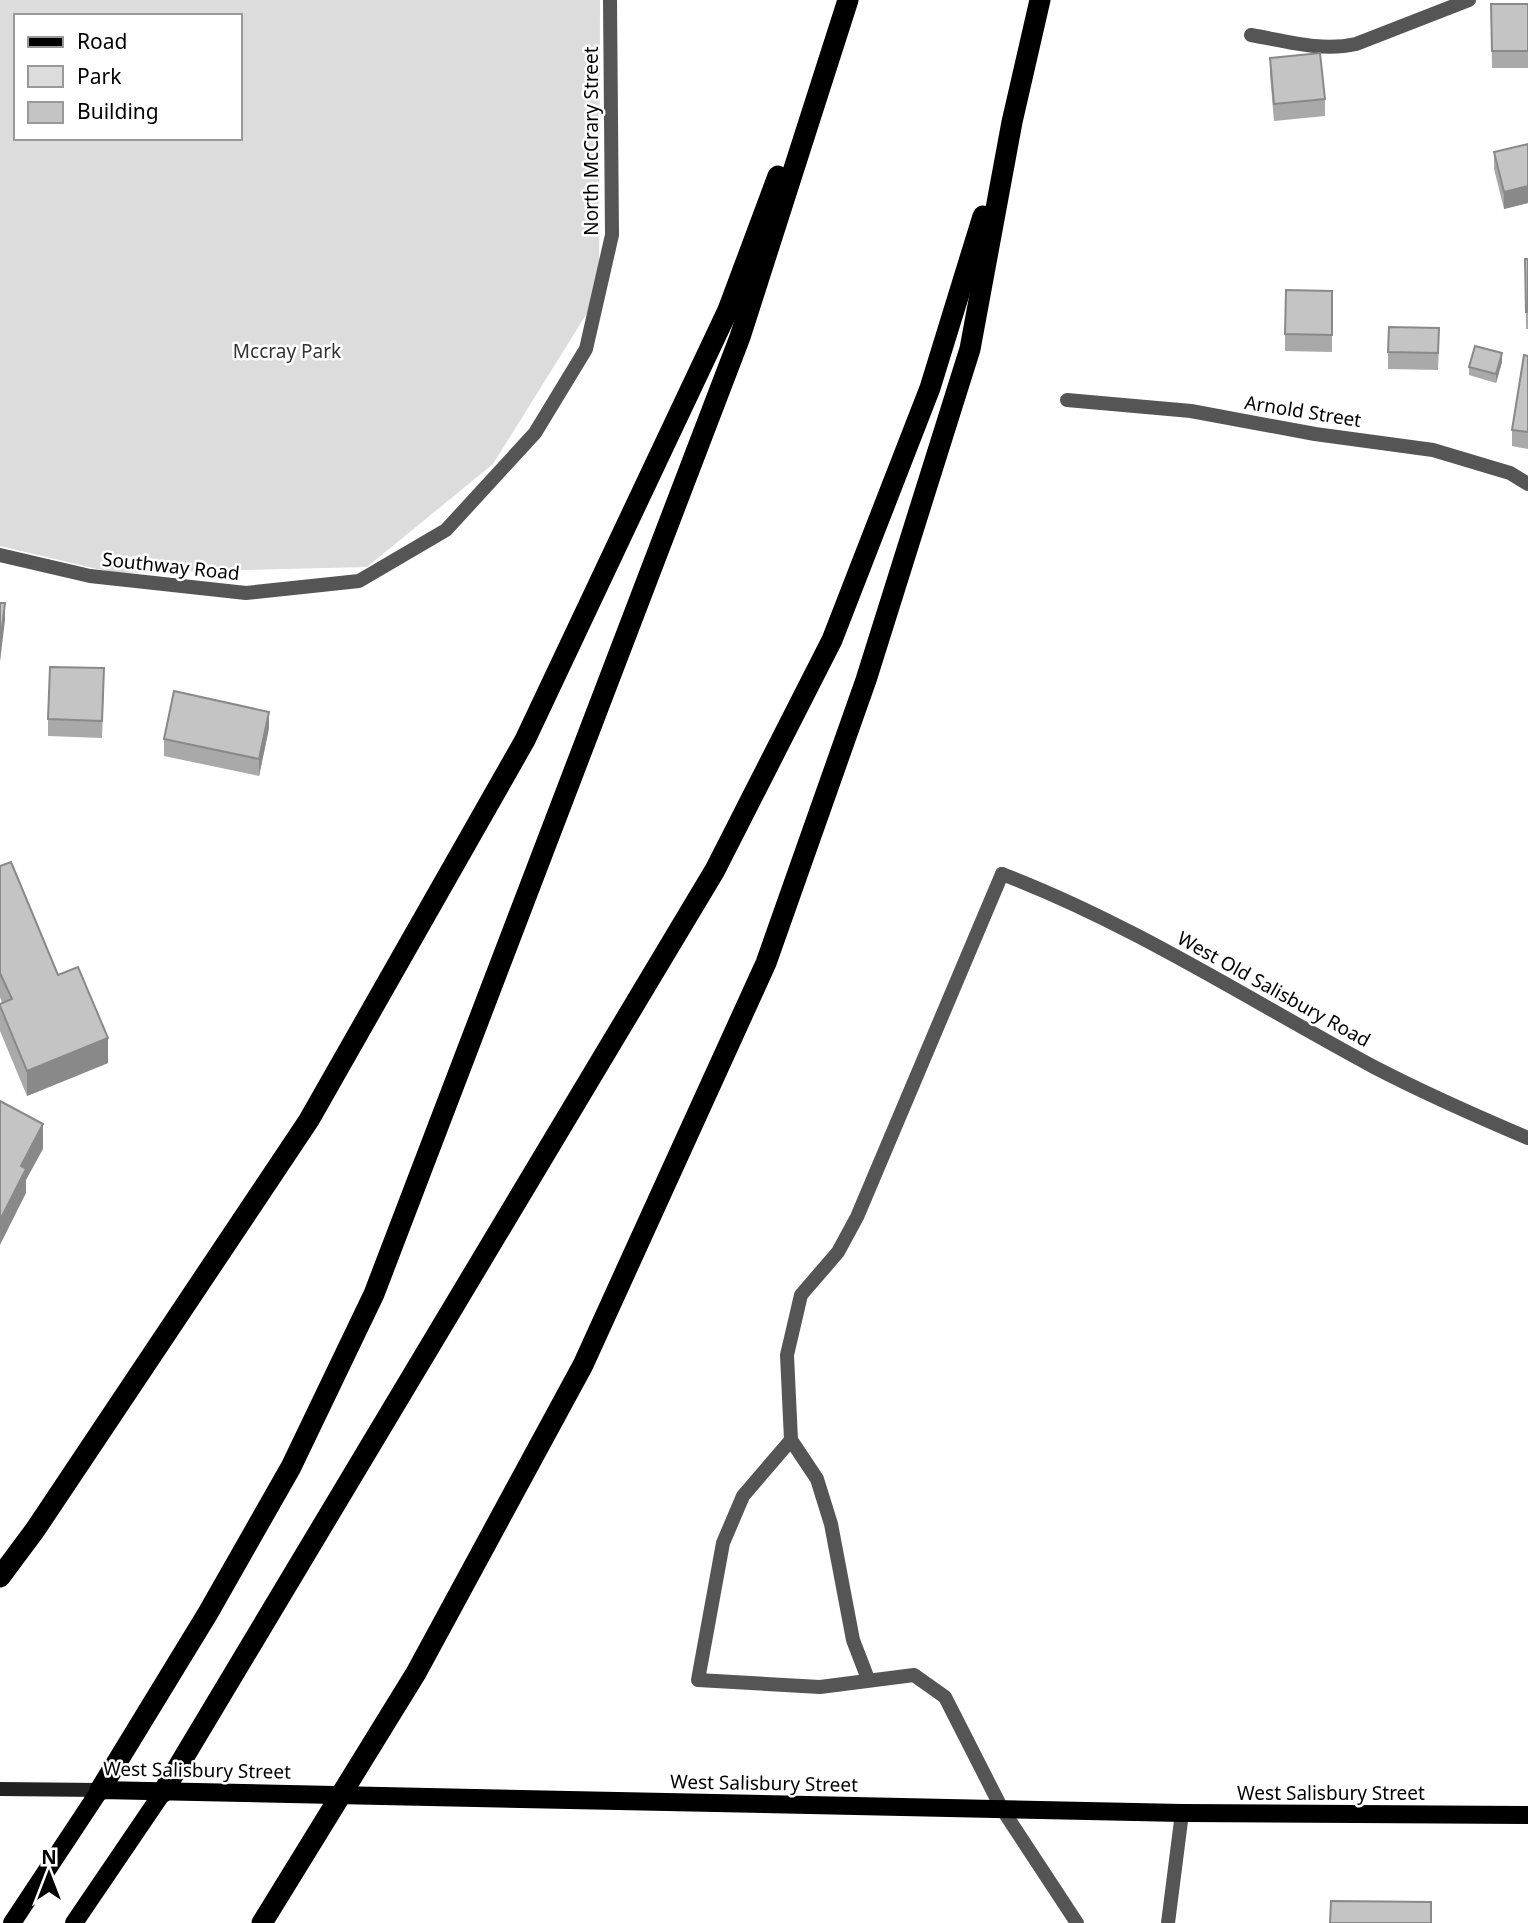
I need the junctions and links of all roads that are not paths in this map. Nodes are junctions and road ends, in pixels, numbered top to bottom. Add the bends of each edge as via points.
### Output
1 (610, 0) edge
2 (846, 0) edge
3 (1040, 0) edge
4 (1469, 0) edge
5 (1251, 35) dead end
6 (1012, 122) junction
7 (1067, 400) dead end
8 (536, 433) joint
9 (1528, 484) edge
10 (0, 555) edge
11 (1528, 1138) edge
12 (791, 1440) junction
13 (0, 1577) edge
14 (868, 1679) junction
15 (0, 1789) edge
16 (100, 1790) junction
17 (163, 1792) junction
18 (1002, 1808) junction
19 (1182, 1813) junction
20 (1528, 1815) edge
21 (12, 1923) edge
22 (74, 1923) edge
23 (262, 1923) edge
24 (1077, 1923) edge
25 (1168, 1923) edge

1 - 8 street, North McCrary Street via 612,234 586,349
2 - 13 highway via 728,310 524,740 309,1120
2 - 16 highway via 740,337 374,1294 291,1467
3 - 6 highway
4 - 5 street via 1340,48
6 - 17 highway via 930,387 826,652 715,870
6 - 23 highway via 970,349 866,680 766,963 583,1365 416,1673
7 - 9 street, Arnold Street via 1191,411 1433,450 1510,473
8 - 10 street, Southway Road via 446,530 359,580 246,593 90,576
11 - 12 street, West Old Salisbury Road via 1375,1067 1127,931 1002,874 858,1217 838,1252 801,1295 787,1355
12 - 14 street via 817,1479 831,1524 853,1640
12 - 14 street via 743,1496 723,1543 698,1680 820,1687
14 - 18 street via 914,1675 945,1697
15 - 16 main road, West Salisbury Street
16 - 17 main road, West Salisbury Street
16 - 21 main road
17 - 18 main road, West Salisbury Street
17 - 22 main road
18 - 19 main road, West Salisbury Street
18 - 24 street
19 - 20 main road, West Salisbury Street
19 - 25 street

